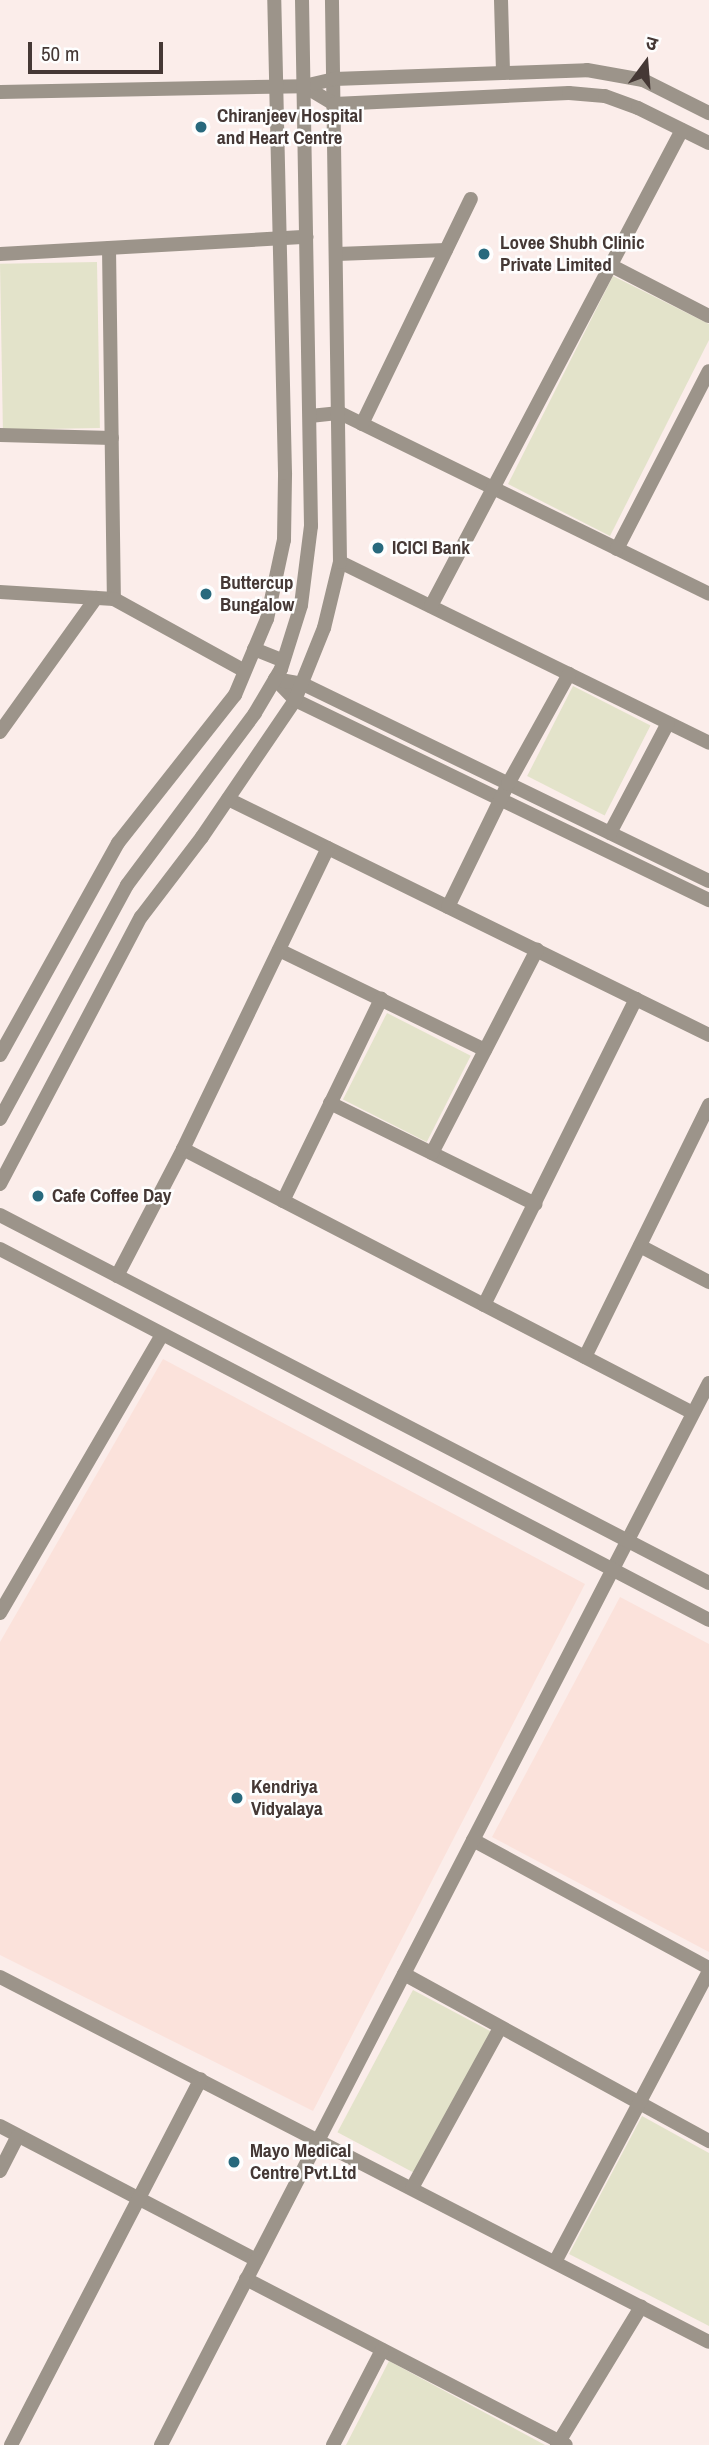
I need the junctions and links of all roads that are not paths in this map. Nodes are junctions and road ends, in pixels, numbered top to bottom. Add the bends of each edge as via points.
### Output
1 (274, 0) edge
2 (302, 0) edge
3 (332, 0) edge
4 (502, 0) edge
5 (503, 73) junction
6 (334, 79) junction
7 (304, 86) junction
8 (276, 87) junction
9 (0, 92) edge
10 (334, 104) junction
11 (709, 113) edge
12 (682, 130) junction
13 (709, 143) edge
14 (471, 199) dead end
15 (307, 237) junction
16 (280, 239) junction
17 (109, 248) junction
18 (446, 250) junction
19 (0, 254) edge
20 (337, 254) junction
21 (610, 265) junction
22 (709, 316) edge
23 (709, 371) edge
24 (340, 413) junction
25 (310, 416) junction
26 (362, 424) junction
27 (0, 435) edge
28 (112, 438) junction
29 (493, 488) junction
30 (617, 549) junction
31 (340, 562) junction
32 (0, 592) edge
33 (709, 594) edge
34 (96, 598) junction
35 (114, 599) junction
36 (431, 606) junction
37 (254, 649) junction
38 (283, 661) junction
39 (245, 671) junction
40 (569, 674) junction
41 (275, 679) junction
42 (303, 684) junction
43 (295, 700) junction
44 (668, 723) junction
45 (0, 732) edge
46 (709, 743) edge
47 (508, 783) junction
48 (228, 799) junction
49 (501, 799) junction
50 (610, 833) junction
51 (328, 848) junction
52 (709, 881) edge
53 (709, 900) edge
54 (449, 907) junction
55 (279, 950) junction
56 (537, 950) junction
57 (381, 999) junction
58 (636, 999) junction
59 (709, 1035) edge
60 (4, 1036) edge
61 (485, 1050) junction
62 (0, 1055) edge
63 (330, 1103) junction
64 (709, 1105) edge
65 (0, 1119) edge
66 (183, 1149) junction
67 (432, 1153) junction
68 (0, 1184) edge
69 (283, 1201) junction
70 (535, 1204) junction
71 (0, 1215) edge
72 (640, 1246) junction
73 (0, 1249) edge
74 (117, 1276) junction
75 (709, 1282) edge
76 (484, 1305) junction
77 (162, 1335) junction
78 (585, 1357) junction
79 (709, 1383) edge
80 (694, 1413) junction
81 (628, 1541) junction
82 (613, 1570) junction
83 (709, 1583) edge
84 (0, 1613) edge
85 (709, 1620) edge
86 (473, 1840) junction
87 (709, 1969) edge
88 (404, 1974) junction
89 (0, 1977) edge
90 (500, 2028) junction
91 (201, 2079) junction
92 (639, 2102) junction
93 (0, 2126) edge
94 (18, 2136) junction
95 (318, 2140) junction
96 (709, 2141) edge
97 (0, 2171) edge
98 (412, 2188) junction
99 (139, 2199) junction
100 (256, 2260) junction
101 (555, 2262) junction
102 (246, 2279) junction
103 (641, 2307) junction
104 (709, 2342) edge
105 (382, 2350) junction
106 (561, 2444) edge
107 (11, 2445) edge
108 (161, 2445) edge
109 (333, 2445) edge

1 - 8 street
2 - 7 street
3 - 6 street
4 - 5 street
5 - 6 street
5 - 11 street via 587,70 617,74 643,80
6 - 7 street
6 - 10 street
7 - 8 street
7 - 10 street
7 - 15 street
8 - 9 street
8 - 16 street
10 - 12 street via 569,93 605,96
10 - 20 street
12 - 13 street
12 - 21 street
14 - 18 street
15 - 16 street
15 - 25 street
16 - 17 street
16 - 37 street via 284,540 267,619
17 - 19 street
17 - 28 street
18 - 20 street
18 - 26 street
20 - 24 street
21 - 22 street
21 - 29 street
23 - 30 street
24 - 25 street
24 - 26 street
24 - 31 street
25 - 38 street via 311,526 301,605
26 - 29 street
27 - 28 street
28 - 35 street
29 - 30 street
29 - 36 street
30 - 33 street
31 - 36 street
31 - 42 street via 324,628
32 - 34 street
34 - 35 street
34 - 45 street
35 - 39 street
36 - 40 street
37 - 38 street
37 - 39 street
38 - 41 street
39 - 60 street via 235,695 209,732 118,843
40 - 44 street
40 - 47 street
41 - 42 street
41 - 43 street
41 - 65 street via 255,713 127,886
42 - 43 street
42 - 47 street
43 - 48 street
43 - 49 street
44 - 46 street
44 - 50 street
47 - 49 street
47 - 50 street
48 - 51 street
48 - 68 street via 141,917
49 - 53 street
49 - 54 street
50 - 52 street
51 - 54 street
51 - 55 street
54 - 56 street
55 - 57 street
55 - 66 street
56 - 58 street
56 - 61 street
57 - 61 street
57 - 63 street
58 - 59 street
58 - 70 street
60 - 62 street
61 - 67 street
63 - 67 street
63 - 69 street
64 - 72 street
66 - 69 street
66 - 74 street
67 - 70 street
69 - 76 street
70 - 76 street
71 - 74 street
72 - 75 street
72 - 78 street
73 - 77 street
74 - 81 street
76 - 78 street
77 - 82 street
77 - 84 street
78 - 80 street
79 - 80 street
80 - 81 street
81 - 82 street
81 - 83 street
82 - 85 street
82 - 86 street
86 - 87 street
86 - 88 street
87 - 92 street
88 - 90 street
88 - 95 street
89 - 91 street
90 - 92 street
90 - 98 street
91 - 95 street
91 - 99 street
92 - 96 street
92 - 101 street
93 - 94 street
94 - 97 street
94 - 99 street
95 - 98 street
95 - 100 street
98 - 101 street
99 - 100 street
99 - 107 street
100 - 102 street
101 - 103 street
102 - 105 street
102 - 108 street
103 - 104 street
103 - 106 street
105 - 106 street
105 - 109 street

